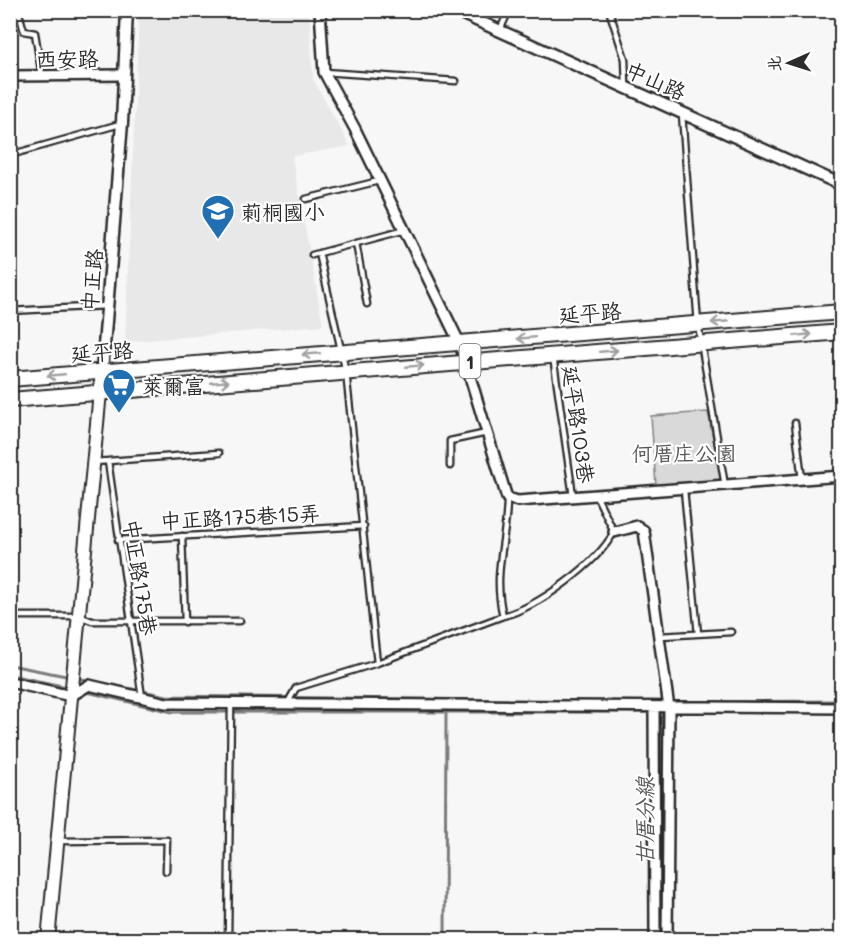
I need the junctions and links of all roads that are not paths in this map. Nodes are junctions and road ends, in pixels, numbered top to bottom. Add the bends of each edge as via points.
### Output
1 (18, 10) edge
2 (87, 10) edge
3 (98, 10) edge
4 (128, 10) edge
5 (320, 10) edge
6 (454, 10) edge
7 (509, 10) edge
8 (609, 10) edge
9 (499, 31) junction
10 (324, 72) junction
11 (124, 75) junction
12 (10, 76) edge
13 (42, 76) junction
14 (456, 81) dead end
15 (626, 88) junction
16 (682, 114) junction
17 (122, 123) junction
18 (10, 155) edge
19 (381, 180) junction
20 (842, 185) edge
21 (306, 199) dead end
22 (405, 230) junction
23 (356, 243) junction
24 (319, 253) junction
25 (312, 255) dead end
26 (368, 304) dead end
27 (108, 306) junction
28 (10, 311) edge
29 (842, 312) edge
30 (698, 324) junction
31 (842, 332) edge
32 (701, 343) junction
33 (459, 344) junction
34 (341, 351) junction
35 (553, 356) junction
36 (465, 362) junction
37 (102, 371) junction
38 (346, 372) junction
39 (10, 379) edge
40 (99, 392) junction
41 (10, 399) edge
42 (795, 423) dead end
43 (487, 433) junction
44 (219, 453) dead end
45 (108, 461) junction
46 (94, 462) junction
47 (450, 466) dead end
48 (842, 476) edge
49 (802, 479) junction
50 (725, 486) junction
51 (684, 490) junction
52 (596, 495) junction
53 (573, 496) junction
54 (507, 498) junction
55 (364, 526) junction
56 (614, 532) junction
57 (182, 536) junction
58 (118, 540) junction
59 (79, 615) junction
60 (10, 616) edge
61 (503, 616) junction
62 (132, 620) junction
63 (240, 621) dead end
64 (185, 622) junction
65 (731, 632) dead end
66 (698, 634) junction
67 (657, 636) junction
68 (377, 663) junction
69 (10, 682) edge
70 (71, 696) junction
71 (142, 697) junction
72 (231, 705) junction
73 (286, 705) junction
74 (654, 707) junction
75 (669, 708) junction
76 (842, 708) edge
77 (58, 840) junction
78 (166, 871) dead end
79 (48, 939) edge
80 (228, 939) edge
81 (655, 939) edge
82 (667, 939) edge

1 - 13 lane via 24,31 35,33
2 - 3 lane
4 - 11 street, 中正路
5 - 10 street
6 - 9 street, 中山路
7 - 9 lane
8 - 15 lane via 625,58
9 - 15 street, 中山路
10 - 14 lane
10 - 19 street
11 - 13 street, 西安路
11 - 17 street, 中正路
12 - 13 street, 西安路
15 - 16 street, 中山路
16 - 20 street, 中山路
16 - 30 lane
17 - 18 lane
17 - 27 street, 中正路
19 - 21 lane
19 - 22 street
22 - 23 lane
22 - 33 street
23 - 24 lane
23 - 26 lane
24 - 25 lane
24 - 34 lane
27 - 28 lane
27 - 37 street, 中正路
29 -> 30 main road, 延平路 / 1
30 - 32 lane
30 -> 33 main road, 延平路 / 1
32 -> 31 main road, 延平路 / 1
35 -> 32 main road, 延平路 / 1
32 - 50 lane
33 - 34 main road, 延平路 / 1
33 - 36 street
34 -> 37 main road, 延平路 / 1
34 - 38 lane
35 - 36 main road, 延平路 / 1
35 - 53 lane, 延平路103巷
38 -> 36 main road, 延平路 / 1
36 - 43 street
37 -> 39 main road, 延平路 / 1
37 - 40 main road, 中正路
40 -> 38 main road, 延平路 / 1
38 - 55 lane
40 - 41 main road, 延平路 / 1
40 - 46 main road, 中正路
42 - 49 lane
43 - 47 lane via 450,441
43 - 54 street
44 - 45 lane
45 - 46 lane
45 - 58 lane, 中正路175巷
46 - 59 main road, 中正路
48 - 49 street
49 - 50 street
50 - 51 street
51 - 52 street
51 - 66 lane
52 - 53 street
52 - 56 lane
53 - 54 street via 518,501
54 - 61 lane via 506,532 497,582
55 - 57 lane, 中正路175巷15弄
55 - 68 lane
56 - 61 lane via 602,550 556,587 521,611
56 - 67 street via 637,526 644,531
57 - 58 lane, 中正路175巷15弄
57 - 64 lane
58 - 62 lane, 中正路175巷
59 - 60 lane
59 - 62 lane via 92,621
59 - 70 main road, 中正路
61 - 68 lane
62 - 64 lane
62 - 71 lane, 中正路175巷
63 - 64 lane
65 - 66 lane
66 - 67 lane
67 - 75 street
68 - 73 lane via 296,688
69 - 70 street
70 - 71 street via 89,686
70 - 77 main road, 中正路
71 - 72 street via 166,703
72 - 73 street
72 - 80 lane
73 - 74 street
74 - 75 street
74 - 81 street
75 - 76 street
75 - 82 street
77 - 78 lane via 167,840
77 - 79 main road, 中正路

